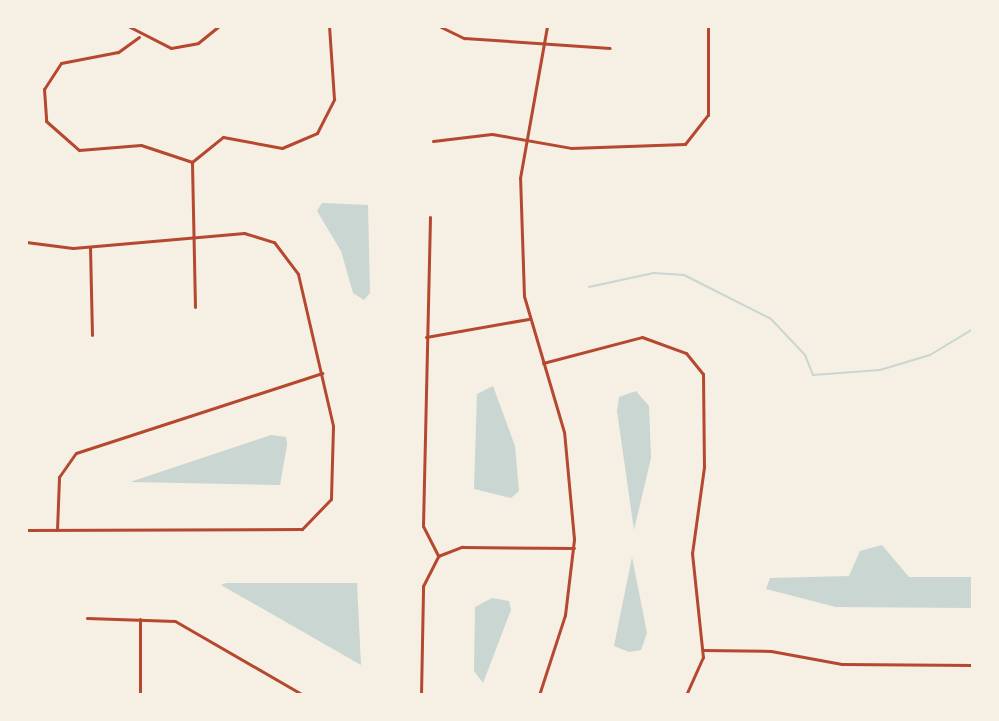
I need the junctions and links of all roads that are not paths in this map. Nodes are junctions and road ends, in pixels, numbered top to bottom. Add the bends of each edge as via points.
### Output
1 (128, 26) edge
2 (219, 26) edge
3 (329, 26) edge
4 (439, 26) edge
5 (547, 26) edge
6 (708, 26) edge
7 (139, 37) junction
8 (545, 44) junction
9 (610, 48) dead end
10 (526, 139) junction
11 (433, 141) dead end
12 (192, 162) junction
13 (430, 217) dead end
14 (195, 237) junction
15 (26, 242) edge
16 (90, 247) junction
17 (195, 307) dead end
18 (528, 319) junction
19 (92, 335) dead end
20 (426, 337) junction
21 (543, 363) junction
22 (322, 373) junction
23 (26, 530) edge
24 (57, 530) junction
25 (574, 548) junction
26 (438, 556) junction
27 (87, 618) dead end
28 (140, 619) junction
29 (703, 650) junction
30 (973, 665) edge
31 (688, 693) edge
32 (540, 694) edge
33 (140, 695) edge
34 (303, 695) edge
35 (421, 695) edge
36 (546, 695) edge

1 - 7 street
2 - 7 street via 179,48
3 - 12 street via 334,99 320,130 282,148 223,137
4 - 8 street via 464,38
5 - 8 street
6 - 10 street via 709,111 690,141 586,148
7 - 12 street via 118,52 61,63 44,89 46,121 79,150 141,145
8 - 9 street
8 - 10 street
10 - 11 street via 481,134
10 - 18 street via 519,190
12 - 14 street
13 - 20 street
14 - 16 street
14 - 17 street
14 - 22 street via 250,233 286,252
15 - 16 street
16 - 19 street
18 - 20 street
18 - 21 street
20 - 26 street via 423,526
21 - 25 street via 568,454
21 - 29 street via 636,336 678,348 700,367 705,461 692,553
22 - 24 street via 80,451 59,477
22 - 24 street via 332,468 331,499 320,517 290,531
23 - 24 street
25 - 26 street via 462,547
25 - 32 street via 565,615
26 - 35 street via 423,586
27 - 28 street
28 - 33 street
28 - 34 street via 186,625
29 - 30 street via 771,651 842,664
29 - 31 street
32 - 36 street

